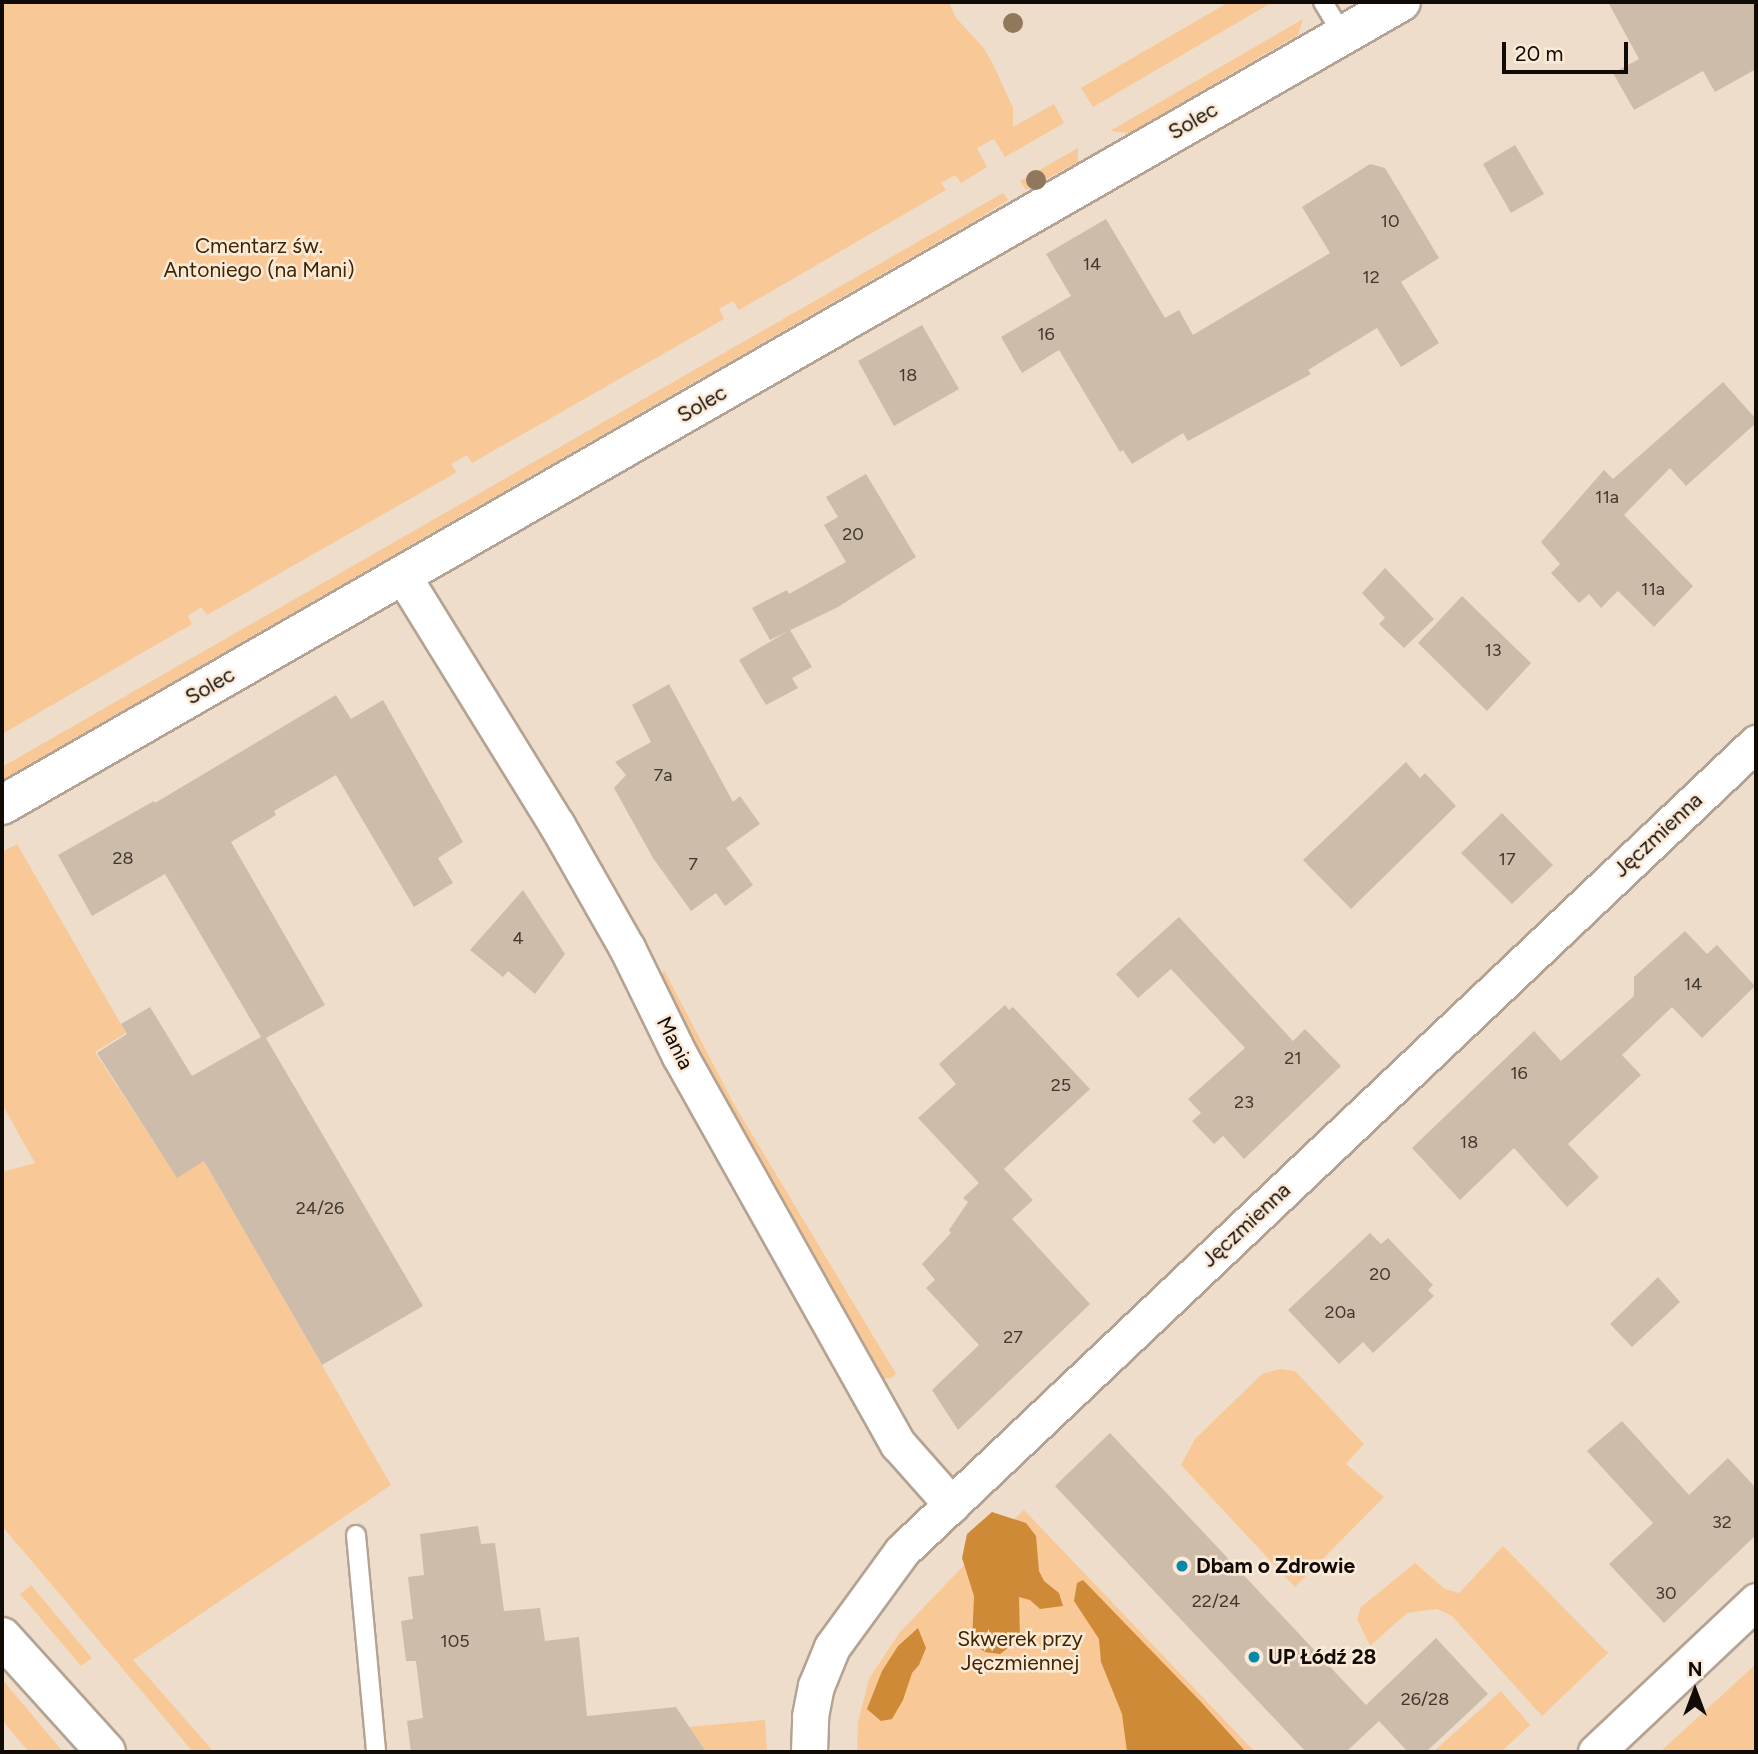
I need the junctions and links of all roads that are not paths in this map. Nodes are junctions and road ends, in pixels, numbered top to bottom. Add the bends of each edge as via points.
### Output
1 (1323, 2) edge
2 (1401, 2) edge
3 (1343, 35) junction
4 (403, 576) junction
5 (1756, 743) edge
6 (2, 805) edge
7 (952, 1505) junction
8 (356, 1535) dead end
9 (1756, 1601) edge
10 (2, 1637) edge
11 (106, 1752) edge
12 (376, 1752) edge
13 (809, 1752) edge
14 (1596, 1752) edge

1 - 3 lane
2 - 3 main road, Solec
3 - 4 main road, Solec
4 - 6 main road, Solec
4 - 7 street, Mania via 621,937 687,1068 898,1444
5 - 7 street, Jęczmienna
7 - 13 street, Jęczmienna via 902,1551 832,1647 816,1686
8 - 12 lane
9 - 14 street
10 - 11 main road

